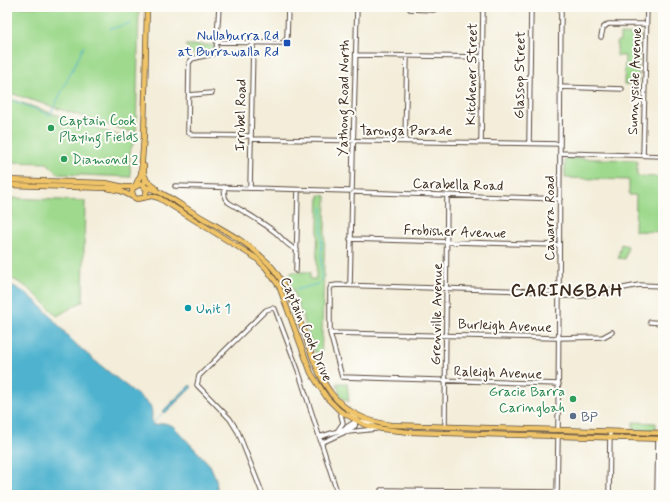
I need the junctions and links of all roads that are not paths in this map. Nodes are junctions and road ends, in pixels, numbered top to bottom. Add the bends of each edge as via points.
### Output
1 (147, 7) edge
2 (219, 7) edge
3 (288, 7) edge
4 (357, 7) edge
5 (439, 7) edge
6 (483, 7) edge
7 (531, 7) edge
8 (561, 7) edge
9 (647, 7) edge
10 (660, 7) edge
11 (663, 8) edge
12 (410, 9) dead end
13 (646, 24) junction
14 (601, 37) dead end
15 (218, 42) junction
16 (253, 44) junction
17 (356, 55) junction
18 (407, 56) junction
19 (482, 57) junction
20 (560, 87) junction
21 (622, 89) dead end
22 (212, 93) dead end
23 (188, 95) junction
24 (144, 136) junction
25 (251, 138) junction
26 (354, 141) junction
27 (405, 141) junction
28 (480, 142) junction
29 (529, 143) junction
30 (560, 144) junction
31 (560, 153) junction
32 (643, 155) junction
33 (663, 156) edge
34 (144, 170) junction
35 (7, 180) edge
36 (7, 185) edge
37 (135, 186) junction
38 (145, 186) junction
39 (174, 186) dead end
40 (224, 187) junction
41 (250, 188) junction
42 (298, 190) junction
43 (352, 192) junction
44 (164, 195) junction
45 (447, 195) junction
46 (134, 197) junction
47 (144, 198) junction
48 (560, 199) junction
49 (350, 239) junction
50 (447, 241) junction
51 (560, 245) junction
52 (296, 250) junction
53 (296, 271) dead end
54 (350, 285) junction
55 (663, 286) edge
56 (447, 288) junction
57 (559, 294) junction
58 (650, 322) dead end
59 (663, 323) edge
60 (612, 332) dead end
61 (330, 333) junction
62 (446, 335) junction
63 (559, 338) junction
64 (446, 381) junction
65 (559, 384) junction
66 (349, 410) junction
67 (340, 411) junction
68 (356, 421) junction
69 (381, 424) junction
70 (446, 427) junction
71 (382, 429) junction
72 (558, 430) junction
73 (335, 432) junction
74 (610, 432) junction
75 (344, 433) junction
76 (446, 433) junction
77 (663, 433) edge
78 (558, 436) junction
79 (319, 437) junction
80 (610, 437) junction
81 (661, 439) edge
82 (321, 443) junction
83 (381, 490) dead end
84 (557, 493) edge
85 (263, 495) edge
86 (338, 495) edge
87 (609, 495) edge
88 (657, 495) edge

1 - 24 main road
2 - 15 street
3 - 16 street via 285,43
4 - 17 street, Yathong Road North
5 - 12 street via 434,10
6 - 19 street, Kitchener Street
7 - 29 street, Glassop Street
8 - 20 street, Cawarra Road
9 - 13 street, Sunnyside Avenue
10 - 11 street
13 - 14 street via 608,24 603,28
13 - 32 street, Sunnyside Avenue
15 - 16 street
15 - 23 street via 216,53 190,61
16 - 25 street, Irrubel Road
17 - 18 street
17 - 26 street, Yathong Road North
18 - 19 street
18 - 27 street
19 - 28 street, Kitchener Street
20 - 21 street
20 - 30 street, Cawarra Road
22 - 23 street
23 - 25 street, Taronga Parade via 188,130 191,134
24 - 34 main road
24 - 37 main road via 140,174
25 - 26 street, Taronga Parade
25 - 41 street, Irrubel Road
26 - 27 street, Taronga Parade
26 - 43 street, Yathong Road North
27 - 28 street, Taronga Parade
28 - 29 street, Taronga Parade
29 - 30 street, Taronga Parade
30 - 31 street, Cawarra Road
31 - 32 street
31 - 48 street, Cawarra Road
32 - 33 street
34 - 38 main road
34 - 44 main road via 147,181
35 - 37 main road
36 - 46 main road via 108,188
37 - 38 main road
37 - 46 main road via 132,192
38 - 44 main road, Captain Cook Drive
38 - 47 main road via 147,192
39 - 40 street, Carabella Road
40 - 41 street, Carabella Road
40 - 52 street via 224,198 228,202 275,232
41 - 42 street, Carabella Road
42 - 43 street, Carabella Road
42 - 52 street
43 - 45 street, Carabella Road
43 - 49 street, Yathong Road North
44 - 66 main road, Captain Cook Drive via 246,244 265,259 289,294 320,378 334,397
45 - 48 street, Carabella Road
45 - 50 street, Grenville Avenue
46 - 47 main road
47 - 67 main road, Captain Cook Drive via 162,199 245,249 266,268 284,298 317,383
48 - 51 street, Cawarra Road
49 - 50 street, Frobisher Avenue
49 - 54 street, Yathong Road North
50 - 51 street, Frobisher Avenue
50 - 56 street, Grenville Avenue
51 - 57 street, Cawarra Road
52 - 53 street
54 - 56 street
54 - 61 street via 331,286
55 - 57 street via 639,285 582,296
56 - 57 street
56 - 62 street, Grenville Avenue
57 - 63 street, Cawarra Road
58 - 59 street
60 - 63 street, Burleigh Avenue via 603,337
61 - 62 street, Burleigh Avenue via 336,331
61 - 64 street, Raleigh Avenue via 342,377
62 - 63 street, Burleigh Avenue
62 - 64 street, Grenville Avenue
63 - 65 street, Cawarra Road
64 - 65 street, Raleigh Avenue
64 - 70 street, Grenville Avenue
65 - 72 street, Cawarra Road
66 - 68 street
66 - 69 main road, Captain Cook Drive
67 - 68 main road, Captain Cook Drive
67 - 73 street via 343,423
68 - 69 street
68 - 71 main road, Captain Cook Drive
68 - 73 street
68 - 75 street via 353,428
69 - 70 main road, Captain Cook Drive
70 - 72 main road, Captain Cook Drive
70 - 76 main road, Grenville Avenue
71 - 75 street
71 - 76 main road, Captain Cook Drive
72 - 74 main road, Captain Cook Drive
72 - 78 main road
73 - 79 street
74 - 77 main road, Captain Cook Drive
74 - 80 street
75 - 82 street
76 - 78 main road, Captain Cook Drive
78 - 80 main road, Captain Cook Drive
78 - 84 street
79 - 82 street
79 - 85 street via 275,309 266,310 196,381 230,419 238,432
80 - 81 main road, Captain Cook Drive
80 - 87 street
81 - 88 street
82 - 86 street
83 - 84 street

